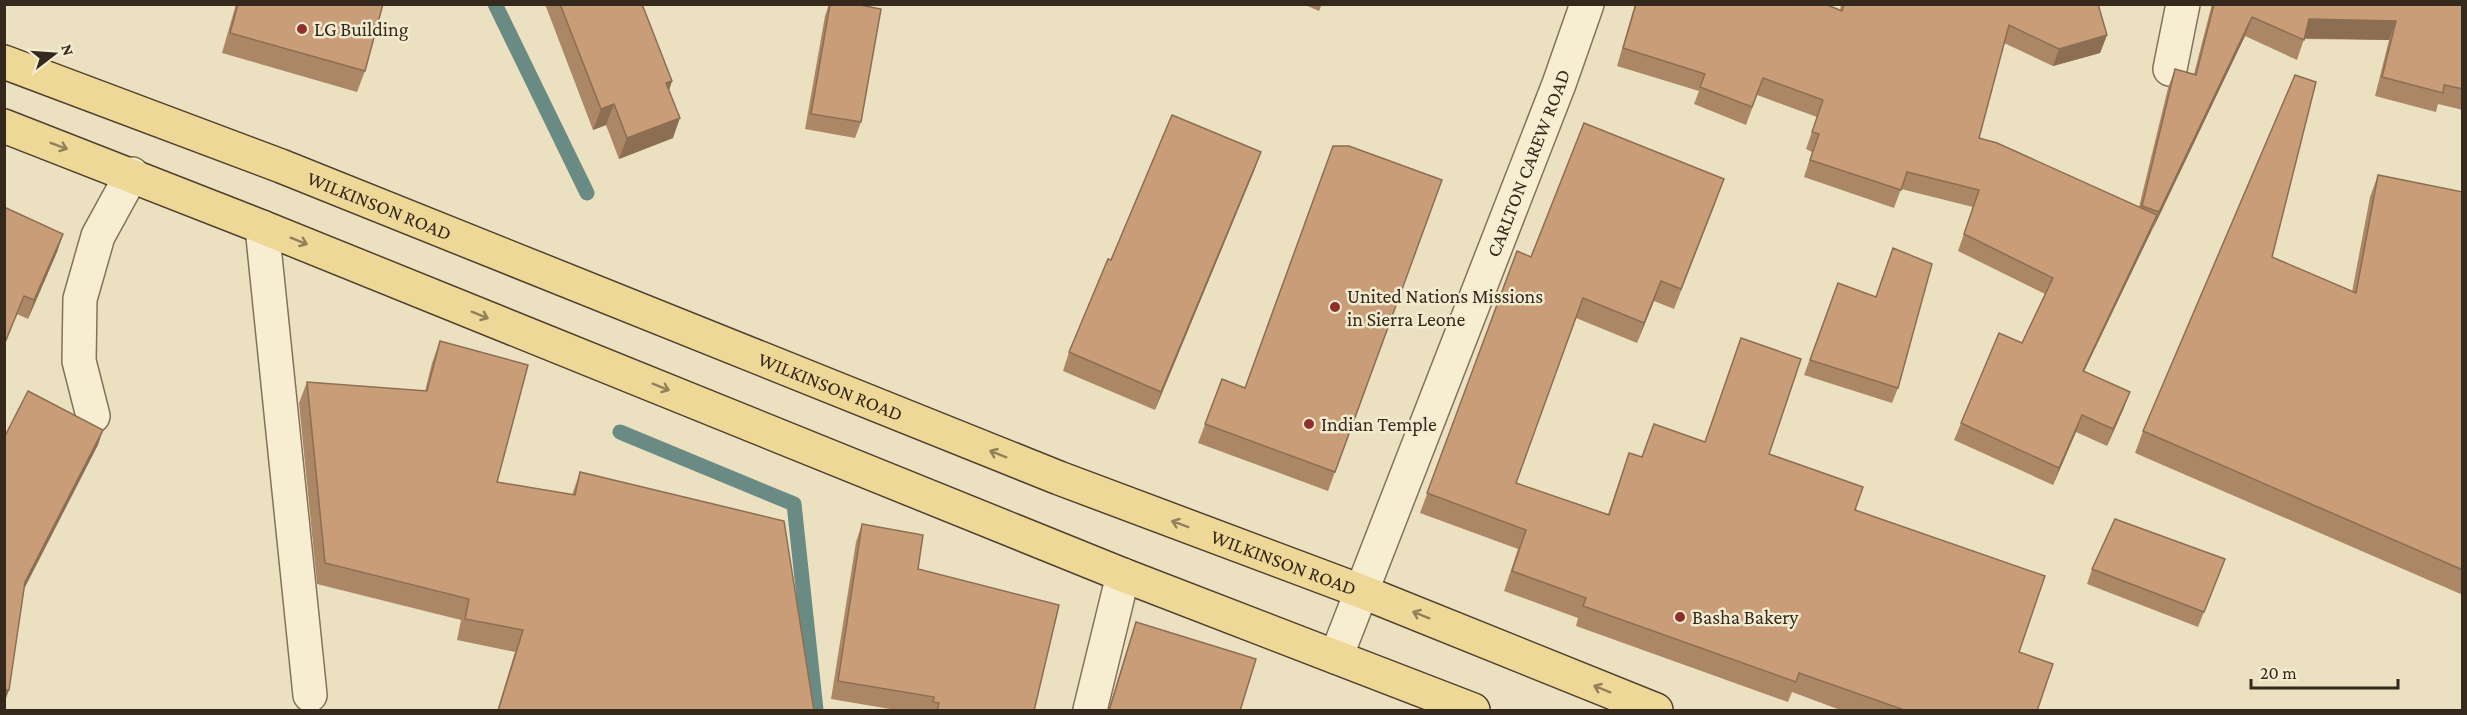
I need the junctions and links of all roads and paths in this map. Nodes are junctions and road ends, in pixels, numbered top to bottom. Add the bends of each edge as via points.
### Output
1 (1587, 4) edge
2 (2183, 4) edge
3 (4, 62) edge
4 (2170, 69) dead end
5 (4, 126) edge
6 (132, 174) junction
7 (262, 226) junction
8 (93, 416) dead end
9 (1123, 575) junction
10 (1364, 592) junction
11 (1336, 657) junction
12 (310, 695) dead end
13 (1090, 711) edge
14 (1473, 711) edge
15 (1656, 711) edge

1 - 10 street, CARLTON CAREW ROAD
2 - 4 street
10 -> 3 main road, WILKINSON ROAD via 1059,478 282,166
5 -> 6 main road
6 - 7 main road
6 - 8 street via 98,236 80,299 79,361
7 -> 9 main road
7 - 12 street
9 - 11 main road
9 - 13 street
10 - 11 street, CARLTON CAREW ROAD
15 -> 10 main road, WILKINSON ROAD
11 - 14 main road

